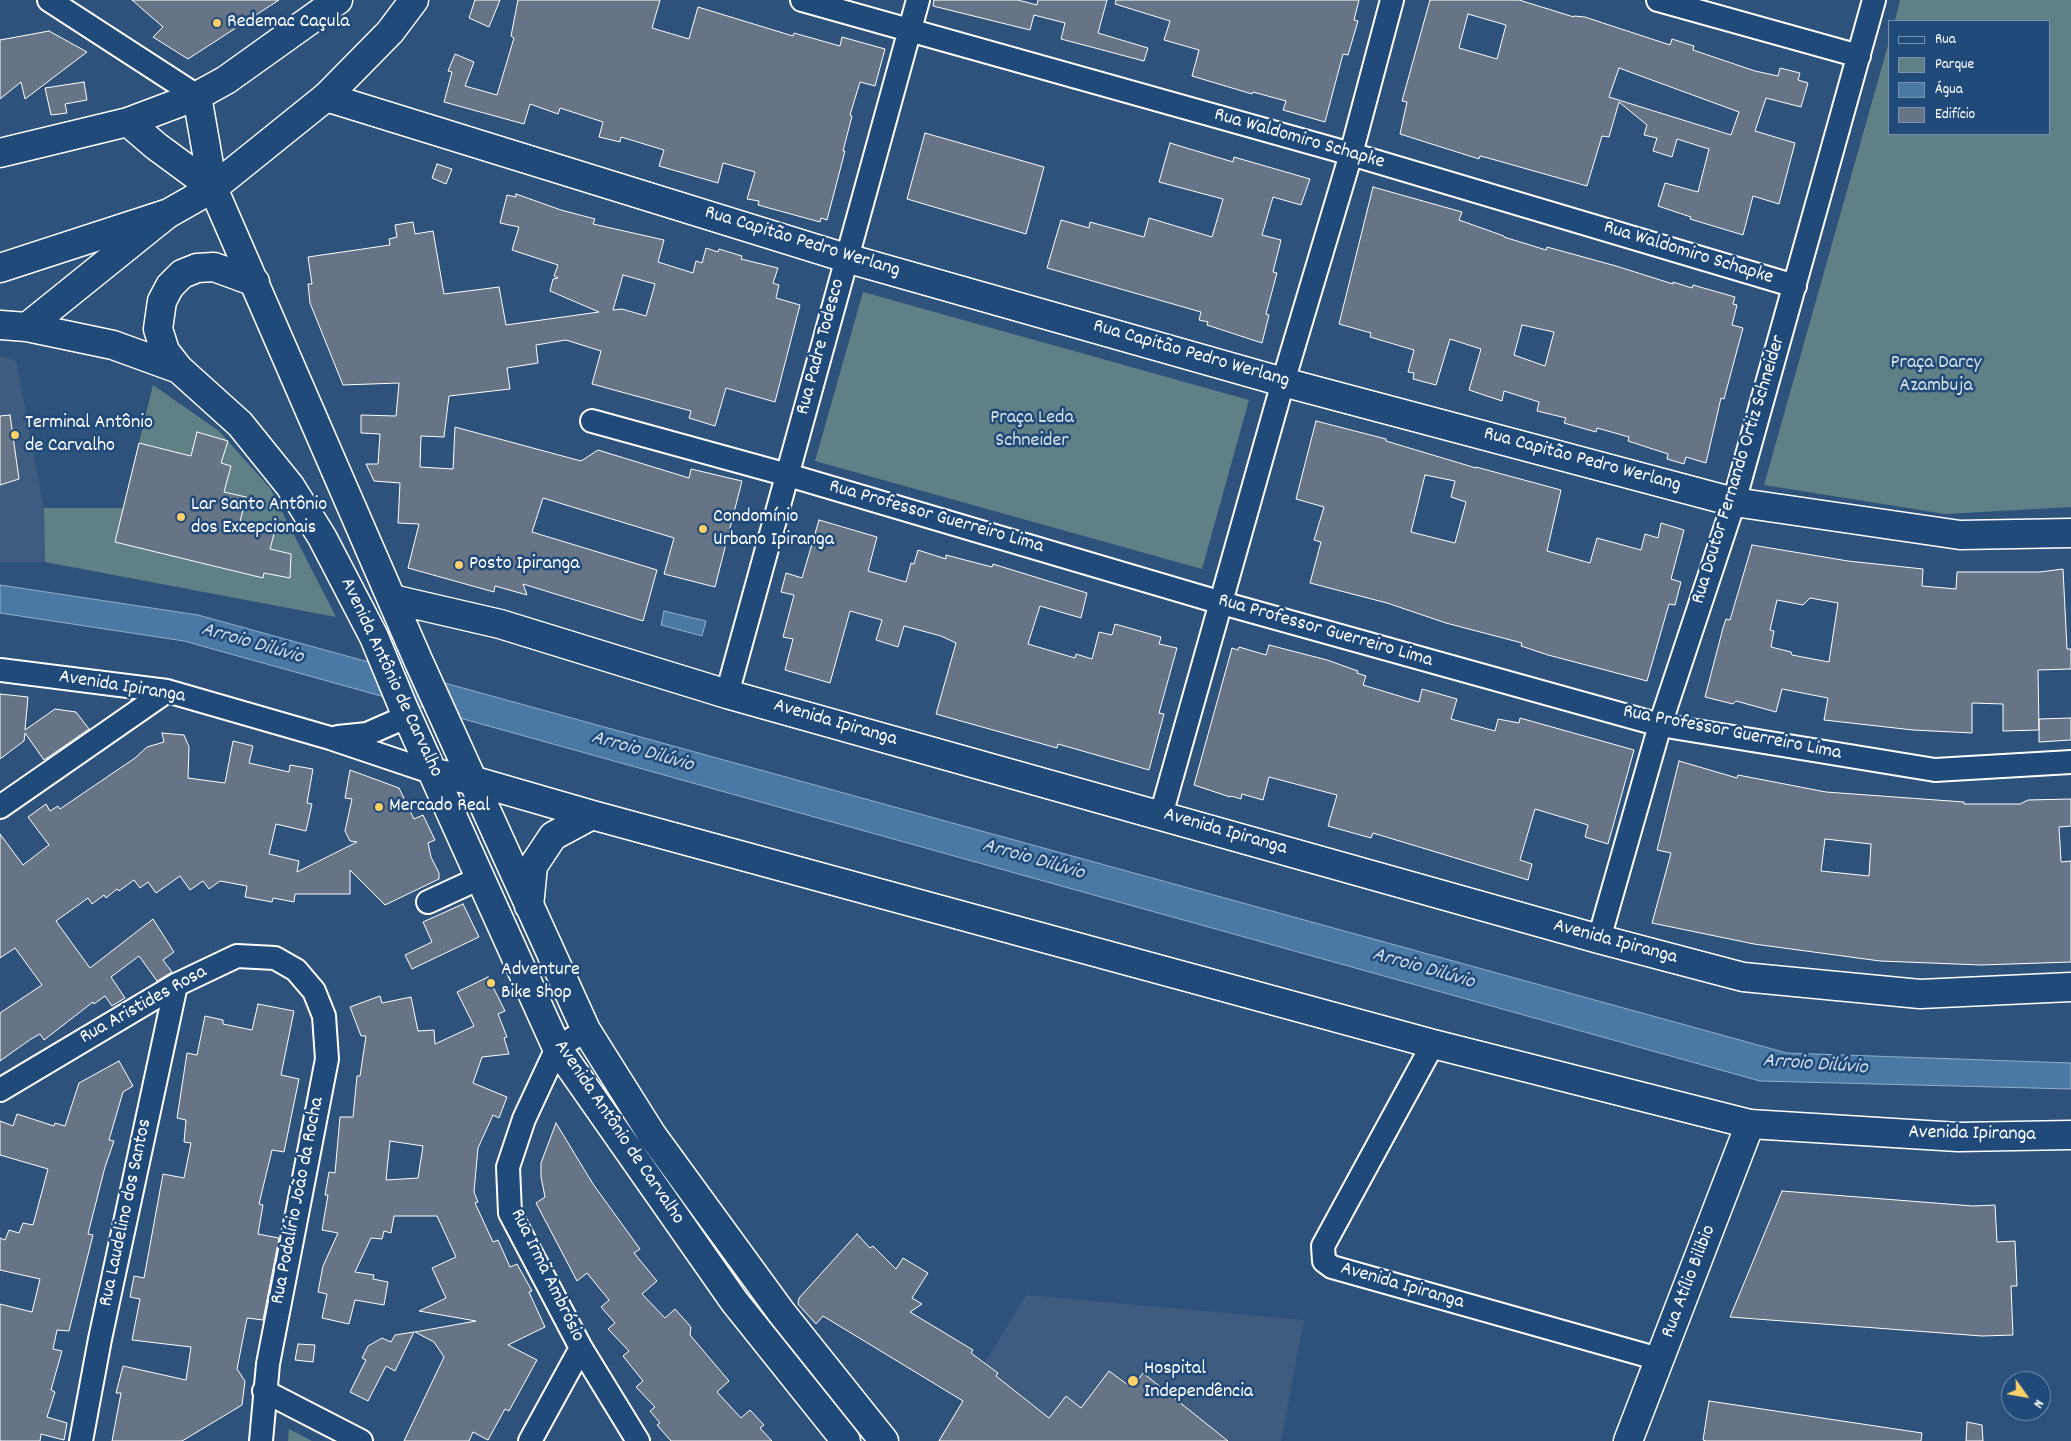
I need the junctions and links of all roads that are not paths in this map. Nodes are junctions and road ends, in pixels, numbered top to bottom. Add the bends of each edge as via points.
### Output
1 (50, 0) edge
2 (414, 0) edge
3 (802, 0) edge
4 (918, 0) edge
5 (1392, 0) edge
6 (1658, 0) edge
7 (1874, 0) edge
8 (331, 3) edge
9 (909, 31) junction
10 (1859, 56) junction
11 (197, 96) junction
12 (326, 97) junction
13 (128, 122) junction
14 (0, 153) edge
15 (1351, 154) junction
16 (213, 188) junction
17 (168, 213) junction
18 (846, 258) junction
19 (0, 268) edge
20 (255, 282) junction
21 (1795, 286) junction
22 (0, 325) edge
23 (27, 327) junction
24 (179, 368) junction
25 (1283, 382) junction
26 (592, 421) dead end
27 (788, 475) junction
28 (1734, 502) junction
29 (2071, 533) edge
30 (392, 599) junction
31 (1222, 603) junction
32 (0, 670) edge
33 (167, 691) junction
34 (727, 694) junction
35 (405, 712) junction
36 (1660, 725) junction
37 (330, 738) junction
38 (2071, 762) edge
39 (434, 773) junction
40 (471, 780) junction
41 (0, 808) edge
42 (592, 815) junction
43 (1161, 815) junction
44 (480, 878) junction
45 (428, 902) dead end
46 (528, 908) junction
47 (1599, 939) junction
48 (296, 970) joint
49 (176, 985) junction
50 (2071, 987) edge
51 (586, 1030) junction
52 (1433, 1044) junction
53 (557, 1048) junction
54 (0, 1090) edge
55 (1750, 1124) junction
56 (2071, 1135) edge
57 (581, 1348) junction
58 (1660, 1359) junction
59 (264, 1391) junction
60 (81, 1441) edge
61 (261, 1441) edge
62 (361, 1441) edge
63 (530, 1441) edge
64 (638, 1441) edge
65 (846, 1441) edge
66 (884, 1441) edge
67 (1628, 1441) edge

1 - 11 street
2 - 12 main road via 390,32
3 - 9 street, Rua Waldomiro Schapke
4 - 9 street, Rua Padre Todesco
5 - 15 street
6 - 10 street
7 - 10 street, Rua Doutor Fernando Ortiz Schneider
8 - 11 main road via 226,80
9 - 15 street, Rua Waldomiro Schapke
9 - 18 street, Rua Padre Todesco
10 - 21 street, Rua Doutor Fernando Ortiz Schneider
11 - 13 main road
11 - 16 main road, Avenida Antônio de Carvalho
12 - 16 main road
12 - 18 main road, Rua Capitão Pedro Werlang
13 - 14 main road
13 - 16 main road
15 - 21 street, Rua Waldomiro Schapke
15 - 25 street
16 - 17 main road
16 - 20 main road, Avenida Antônio de Carvalho
17 - 19 main road
17 - 23 main road
18 - 25 main road, Rua Capitão Pedro Werlang
18 - 27 street, Rua Padre Todesco
20 - 24 main road via 214,267 197,268 182,274 170,286 162,301 158,330 165,351
20 - 30 main road, Avenida Antônio de Carvalho via 327,456
21 - 28 street, Rua Doutor Fernando Ortiz Schneider
22 - 23 main road, Avenida Antônio de Carvalho
23 - 24 main road, Avenida Antônio de Carvalho via 113,345
24 - 35 main road, Avenida Antônio de Carvalho via 240,424 290,486 322,537 374,637
25 - 28 main road, Rua Capitão Pedro Werlang
25 - 31 street
26 - 27 street, Rua Professor Guerreiro Lima
27 - 31 street, Rua Professor Guerreiro Lima
27 - 34 street, Rua Padre Todesco
28 - 29 main road, Rua Capitão Pedro Werlang via 1960,536
28 - 36 street, Rua Doutor Fernando Ortiz Schneider
30 - 34 main road, Avenida Ipiranga via 500,624
30 - 40 main road, Avenida Antônio de Carvalho
31 - 36 street, Rua Professor Guerreiro Lima
31 - 43 street
32 - 33 street, Avenida Ipiranga
33 - 37 street, Avenida Ipiranga
33 - 41 street
34 - 43 main road, Avenida Ipiranga
35 - 37 street, Avenida Ipiranga via 366,734
35 - 39 main road, Avenida Antônio de Carvalho
36 - 38 street, Rua Professor Guerreiro Lima via 1934,770
36 - 47 street, Rua Doutor Fernando Ortiz Schneider
37 - 39 street, Avenida Ipiranga
39 - 40 main road, Avenida Ipiranga
39 - 44 main road, Avenida Antônio de Carvalho
40 - 42 main road, Avenida Ipiranga
40 - 46 main road, Avenida Antônio de Carvalho
42 - 46 main road via 553,836 533,866
42 - 52 main road, Avenida Ipiranga
43 - 47 main road, Avenida Ipiranga
44 - 45 street
44 - 53 main road, Avenida Antônio de Carvalho
46 - 51 main road, Avenida Antônio de Carvalho
47 - 50 main road, Avenida Ipiranga via 1743,977 1920,994
48 - 49 street, Rua Aristides Rosa via 276,958 237,956
48 - 59 street, Rua Podalírio João da Rocha via 314,991 324,1016 326,1059
49 - 54 street, Rua Aristides Rosa
49 - 60 street, Rua Laudelino dos Santos
51 - 53 street
51 - 66 main road, Avenida Antônio de Carvalho via 652,1135 781,1312
52 - 55 main road, Avenida Ipiranga
52 - 58 street, Avenida Ipiranga via 1323,1246 1324,1261 1332,1267
53 - 57 street, Rua Irmã Ambrósio via 524,1119 508,1167 510,1213
53 - 65 main road, Avenida Antônio de Carvalho via 734,1302
55 - 56 main road, Avenida Ipiranga via 1958,1137
55 - 58 main road, Rua Atílio Bilibio
57 - 63 street
57 - 64 street, Rua Irmã Ambrósio
58 - 67 main road, Rua Atílio Bilibio
59 - 61 street, Rua Podalírio João da Rocha
59 - 62 street

